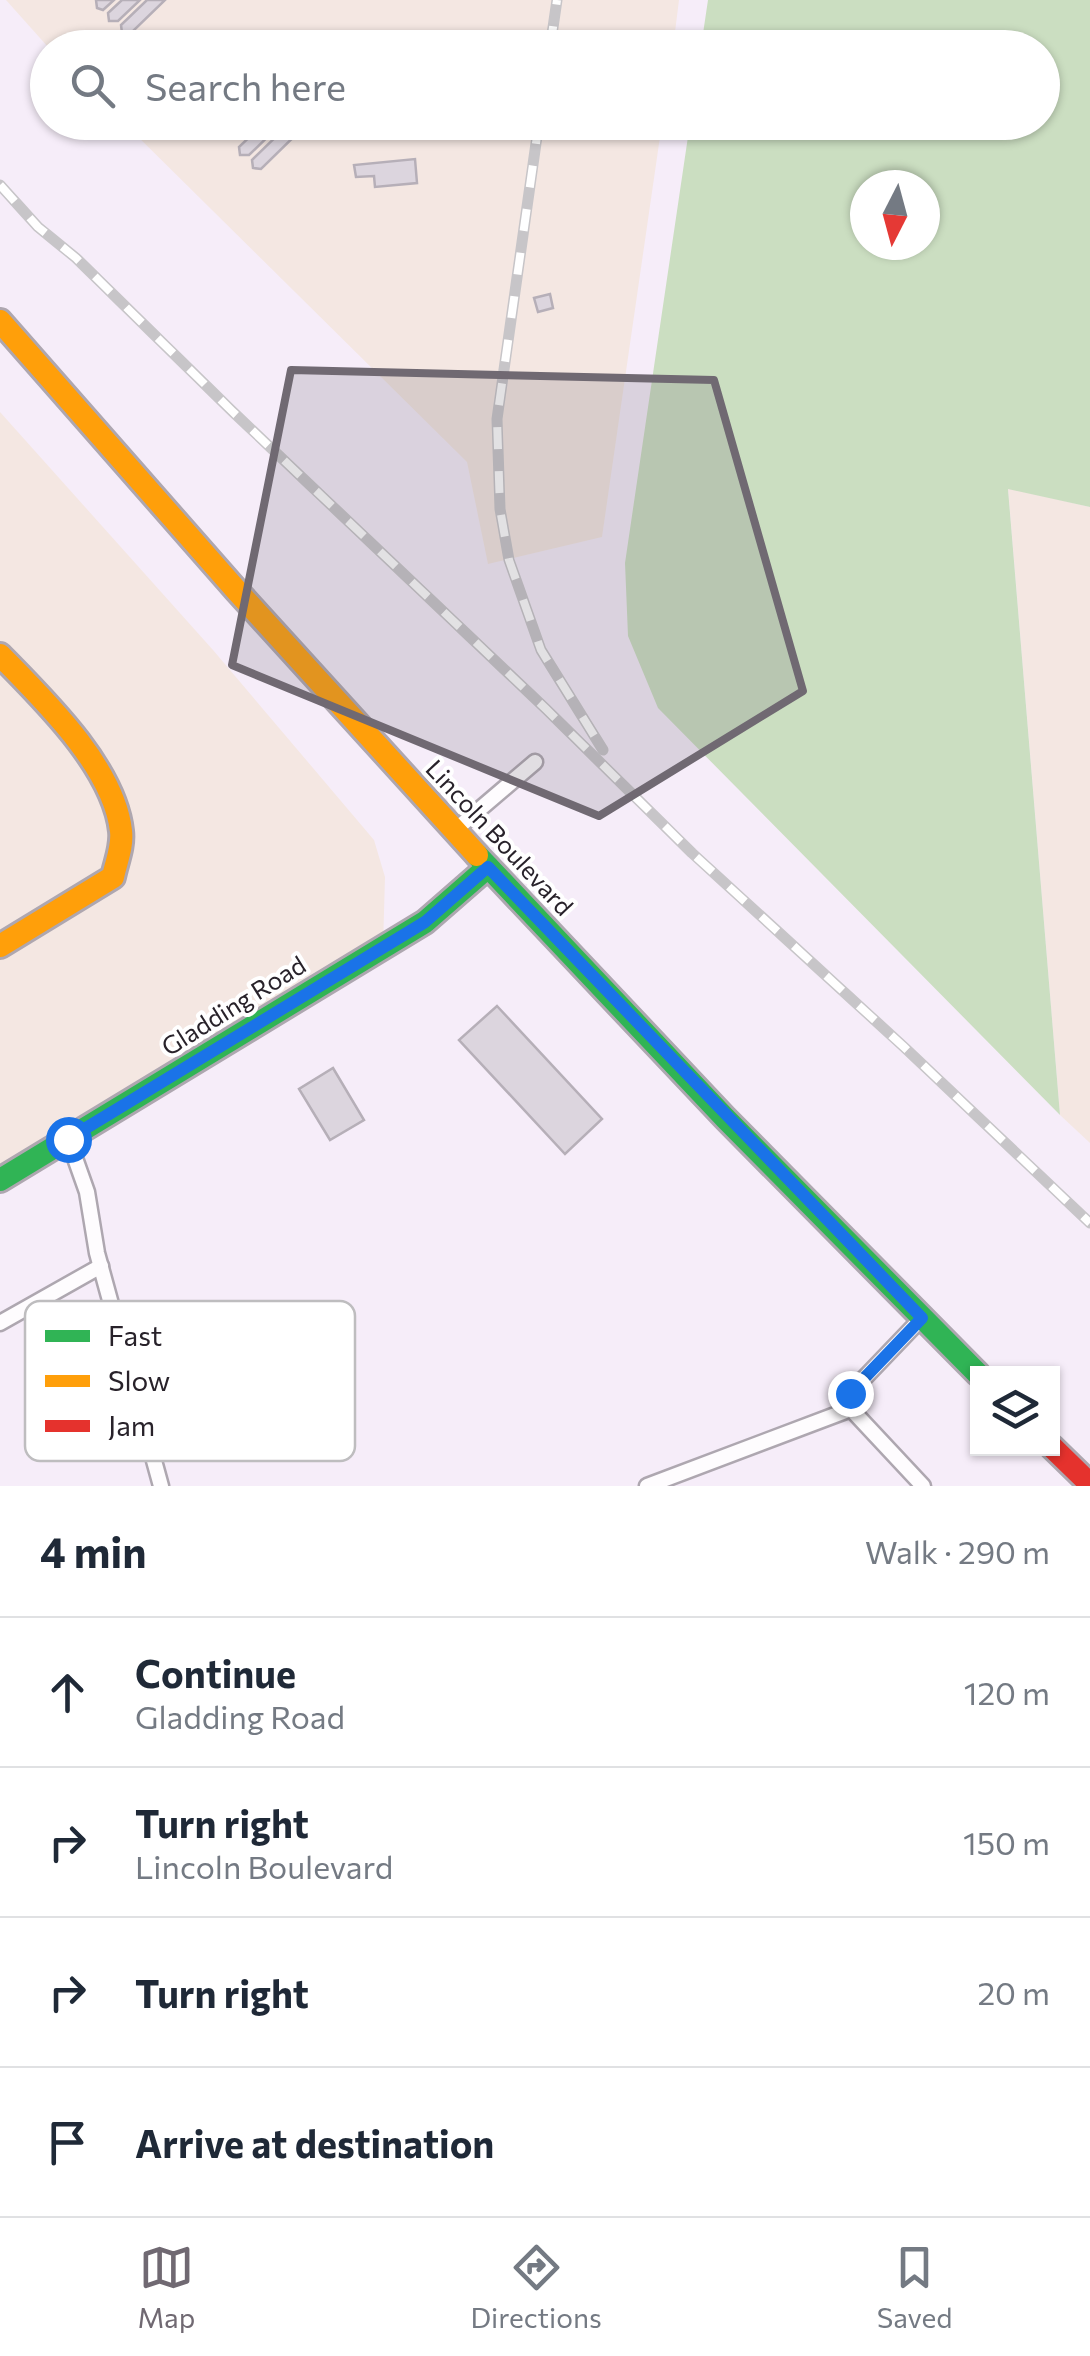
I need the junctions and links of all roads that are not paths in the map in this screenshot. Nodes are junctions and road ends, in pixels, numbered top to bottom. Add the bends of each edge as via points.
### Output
1 (0, 321) edge
2 (0, 655) edge
3 (536, 762) dead end
4 (454, 831) junction
5 (488, 867) junction
6 (0, 946) edge
7 (68, 1139) junction
8 (0, 1180) edge
9 (100, 1266) junction
10 (39, 1301) edge
11 (110, 1301) edge
12 (25, 1309) edge
13 (922, 1318) junction
14 (0, 1323) edge
15 (970, 1366) edge
16 (851, 1409) junction
17 (1060, 1454) edge
18 (155, 1461) edge
19 (1090, 1484) edge
20 (162, 1486) edge
21 (647, 1486) edge
22 (923, 1486) edge

1 - 4 main road, Lincoln Boulevard
2 - 6 main road via 72,736 107,789 122,832 112,877
3 - 4 lane
4 - 5 main road, Lincoln Boulevard
5 - 7 main road, Gladding Road via 425,922
5 - 13 main road, Lincoln Boulevard
7 - 8 main road, Gladding Road
7 - 9 lane via 88,1192
9 - 10 lane
9 - 11 lane
12 - 14 lane
13 - 15 main road, Lincoln Boulevard
13 - 16 lane via 850,1393
16 - 21 lane
16 - 22 lane
17 - 19 main road
18 - 20 lane

